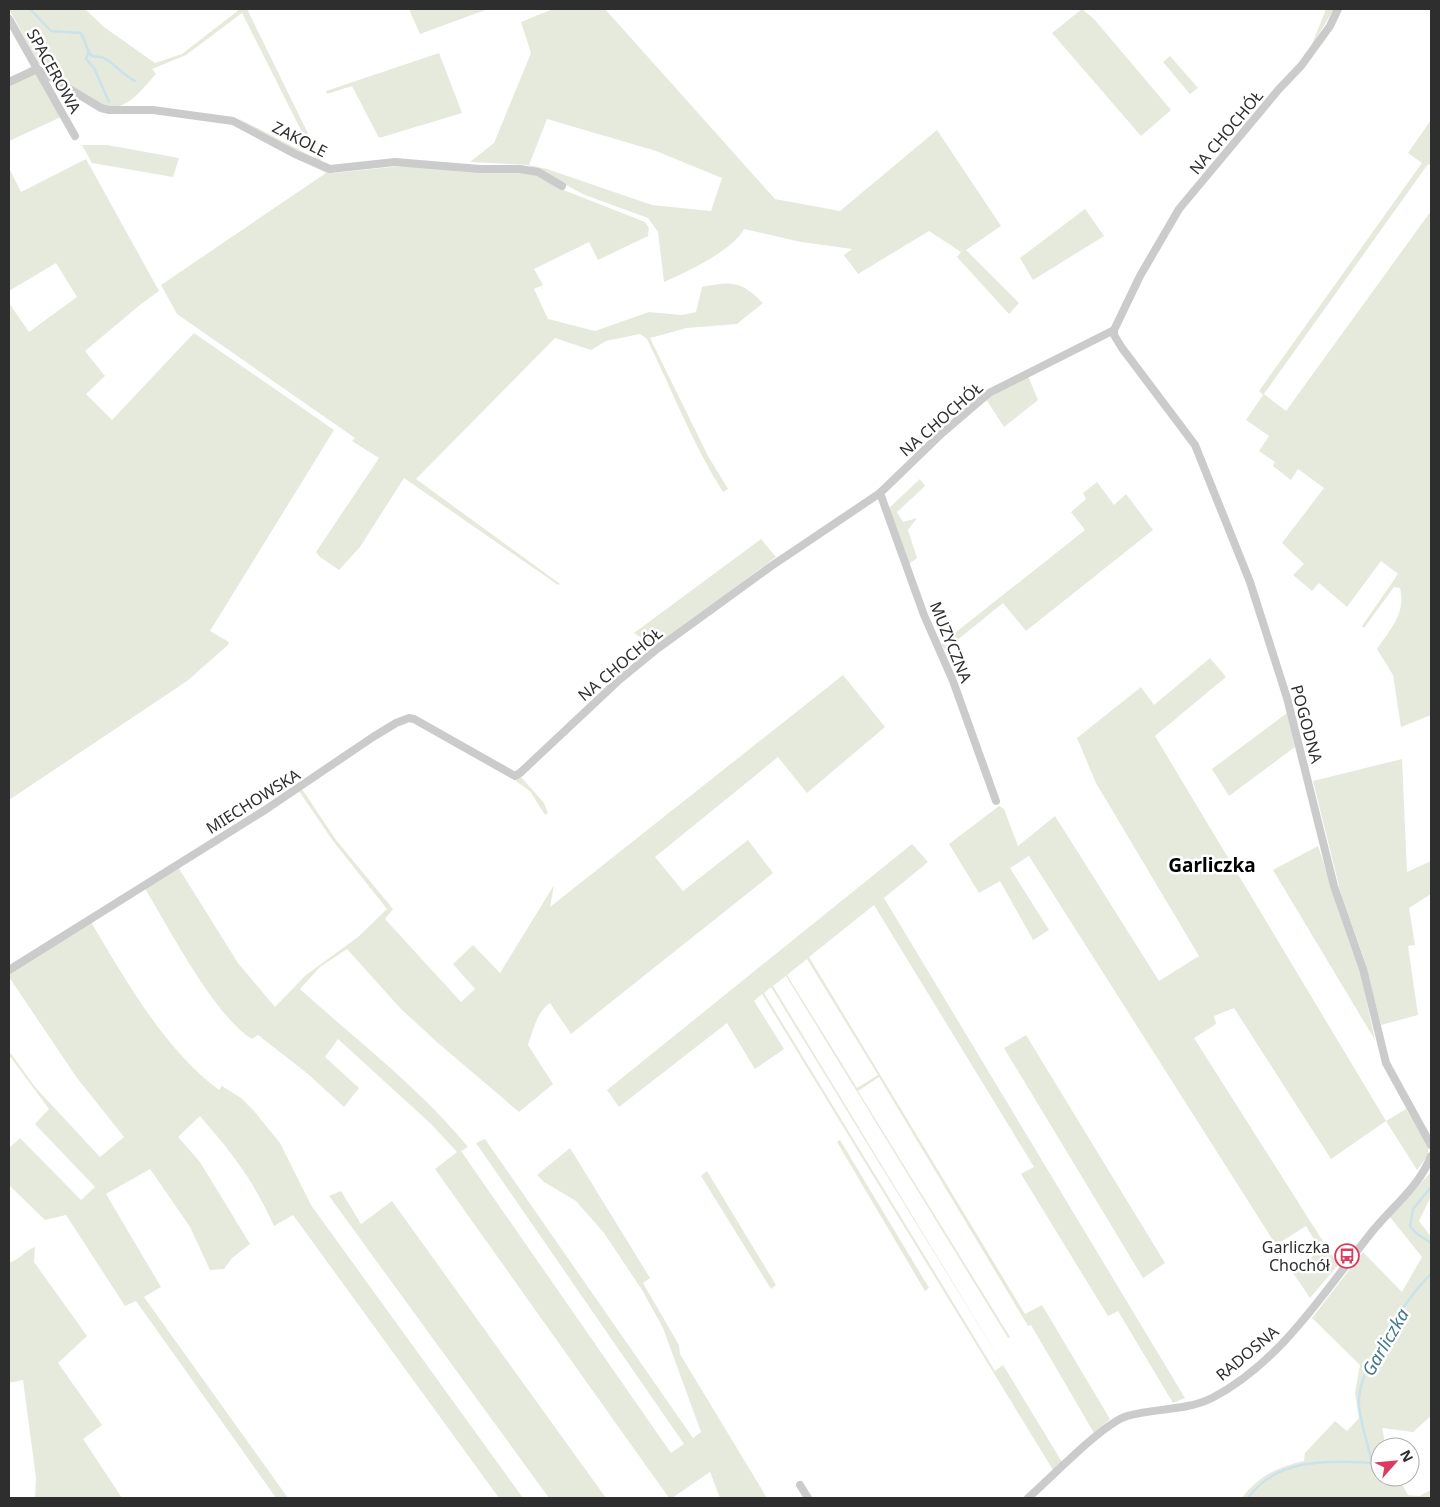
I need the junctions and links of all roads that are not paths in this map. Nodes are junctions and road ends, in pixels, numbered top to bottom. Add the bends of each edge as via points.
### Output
1 (1338, 9) edge
2 (9, 19) edge
3 (37, 69) junction
4 (9, 82) edge
5 (75, 136) dead end
6 (562, 186) dead end
7 (1114, 330) junction
8 (880, 493) junction
9 (515, 776) joint
10 (996, 801) dead end
11 (9, 970) edge
12 (1431, 1145) edge
13 (1431, 1156) edge
14 (800, 1485) dead end
15 (808, 1498) edge
16 (1028, 1498) edge

1 - 7 street, NA CHOCHÓŁ via 1330,26 1301,66 1179,209 1140,276
2 - 3 street, SPACEROWA
3 - 4 street
3 - 5 street, SPACEROWA
3 - 6 street, ZAKOLE via 101,108 153,110 233,121 330,169 395,162 520,169 538,172
7 - 8 street, NA CHOCHÓŁ via 989,393
7 - 12 street, POGODNA via 1122,348 1195,444 1224,514 1265,624 1287,698 1334,886 1363,969 1386,1063
8 - 9 street, NA CHOCHÓŁ via 657,649
8 - 10 street, MUZYCZNA
9 - 11 street, MIECHOWSKA via 414,719 403,720
13 - 16 street, RADOSNA via 1416,1182 1289,1336 1262,1362 1236,1384 1211,1399 1125,1417 1094,1439
14 - 15 street

